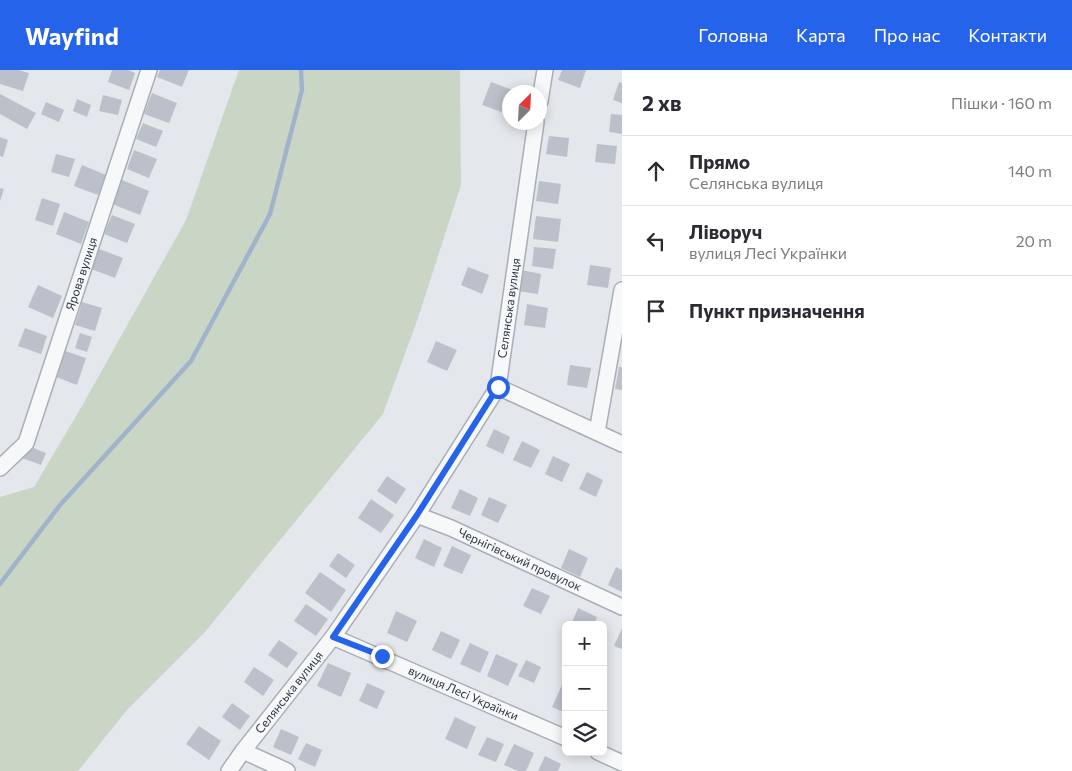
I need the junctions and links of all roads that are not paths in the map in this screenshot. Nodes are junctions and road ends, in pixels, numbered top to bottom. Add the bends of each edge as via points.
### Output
1 (149, 70) edge
2 (545, 70) edge
3 (543, 85) edge
4 (535, 130) edge
5 (622, 290) edge
6 (498, 387) junction
7 (597, 432) junction
8 (622, 444) edge
9 (0, 468) edge
10 (417, 515) junction
11 (622, 607) edge
12 (333, 637) junction
13 (562, 736) edge
14 (243, 751) junction
15 (607, 756) edge
16 (622, 763) edge
17 (229, 771) edge
18 (287, 771) edge

1 - 9 street, Ярова вулиця via 26,443
2 - 3 street
4 - 6 street, Селянська вулиця
5 - 7 street
6 - 7 street
6 - 10 street, Селянська вулиця
7 - 8 street
10 - 11 street, Чернігівський провулок
10 - 12 street, Селянська вулиця
12 - 13 street, вулиця Лесі Українки
12 - 14 street, Селянська вулиця
14 - 17 street, Селянська вулиця
14 - 18 street
15 - 16 street

